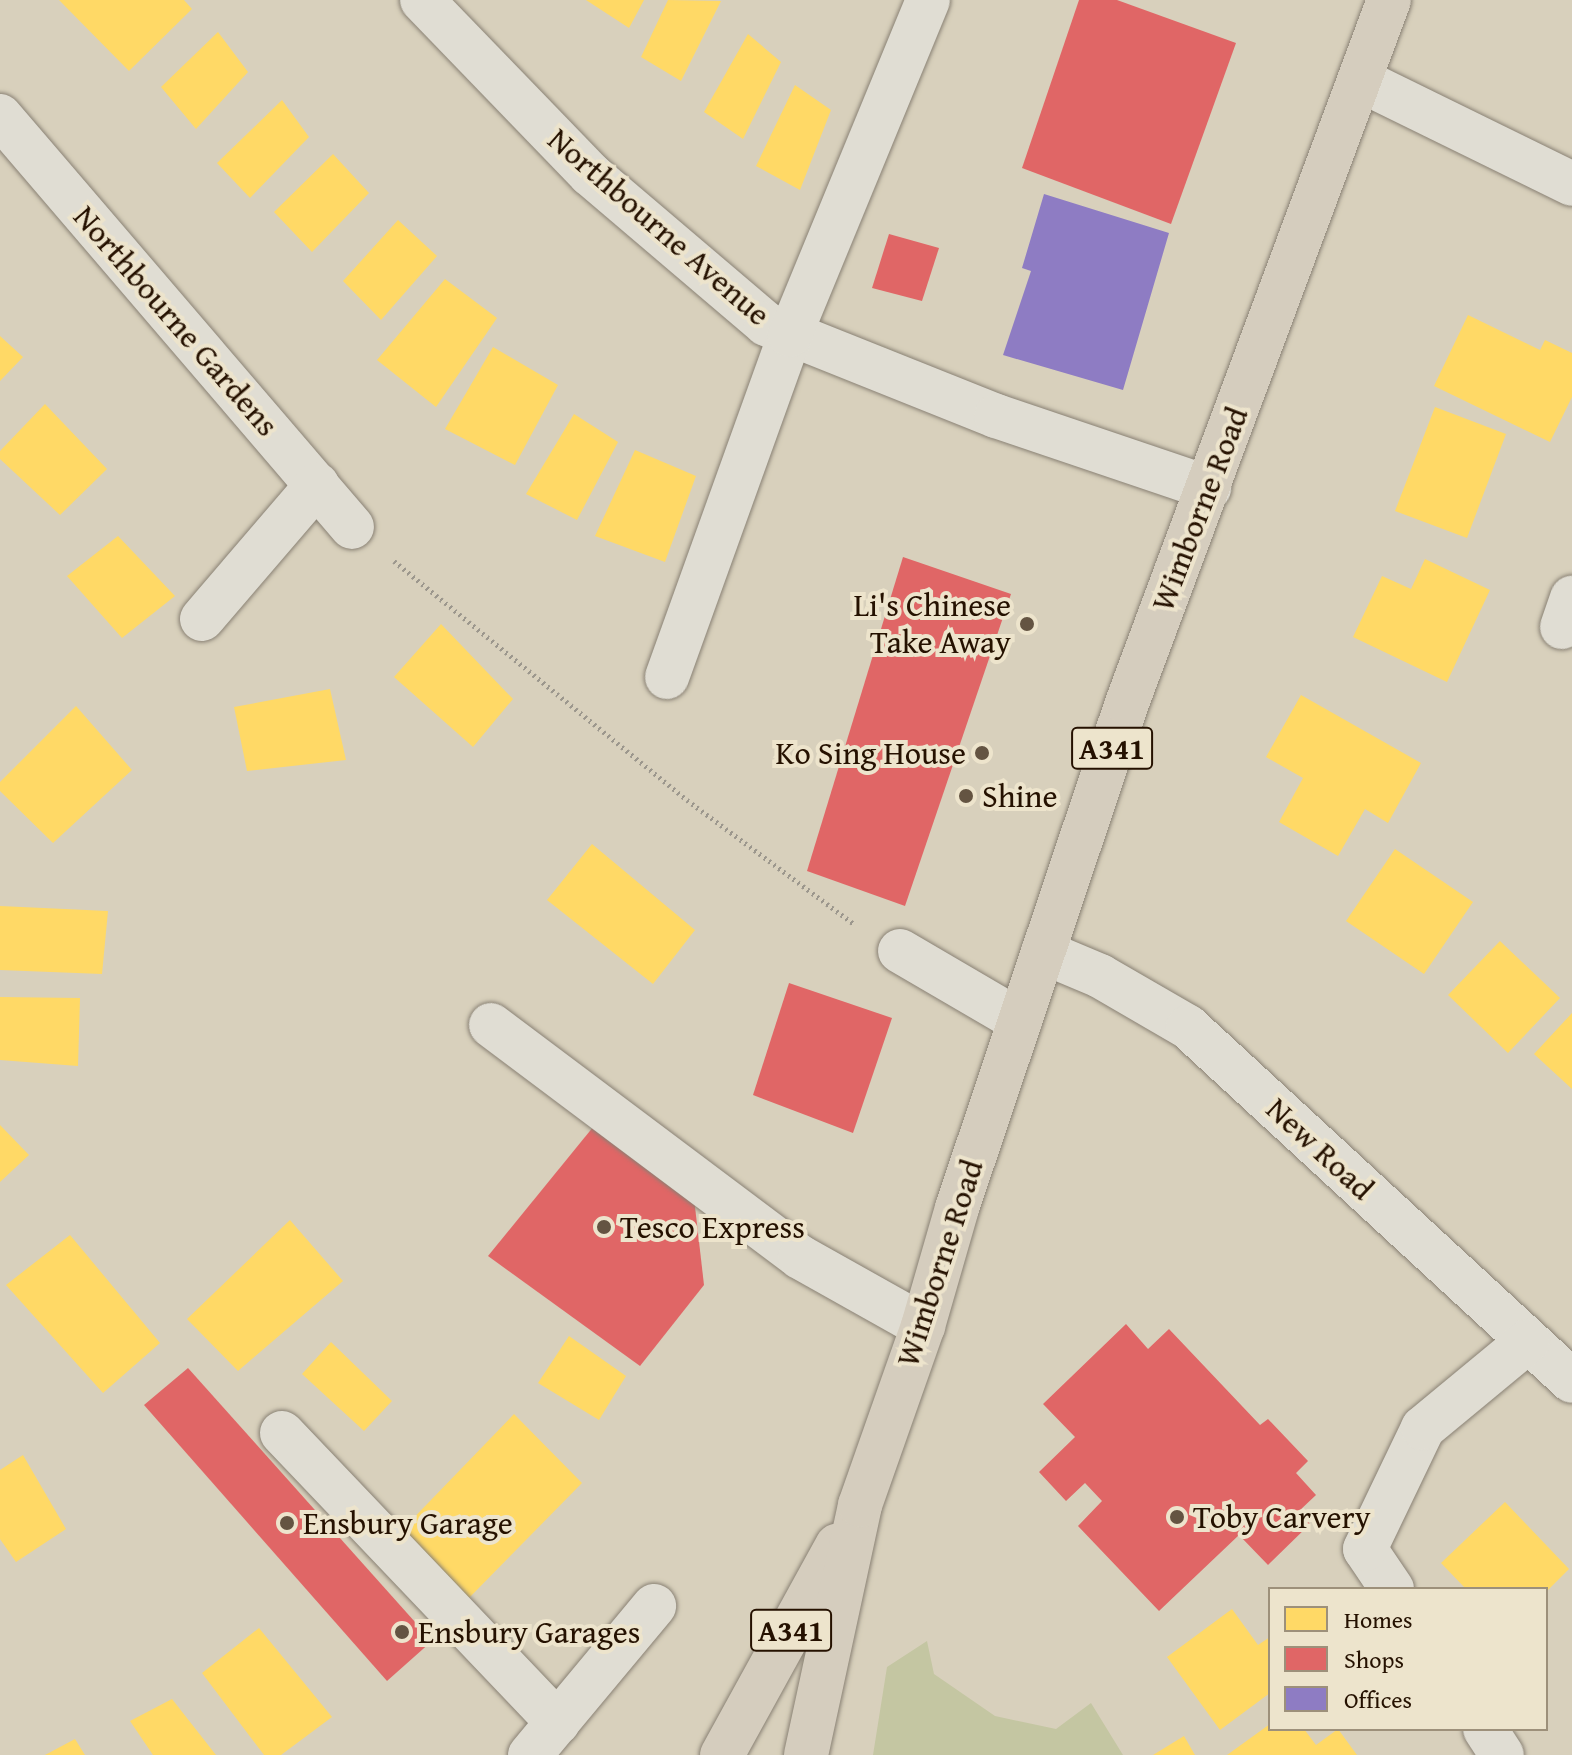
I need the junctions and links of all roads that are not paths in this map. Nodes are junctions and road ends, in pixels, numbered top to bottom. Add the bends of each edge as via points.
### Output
1 (422, 0) edge
2 (928, 0) edge
3 (1389, 0) edge
4 (1360, 80) junction
5 (0, 116) edge
6 (1572, 184) edge
7 (790, 335) junction
8 (317, 485) junction
9 (1209, 488) junction
10 (352, 527) road end
11 (202, 619) dead end
12 (667, 677) dead end
13 (900, 951) road end
14 (1043, 952) junction
15 (1020, 1021) junction
16 (491, 1025) dead end
17 (923, 1326) junction
18 (1528, 1341) junction
19 (1572, 1381) edge
20 (282, 1433) dead end
21 (860, 1505) junction
22 (1391, 1587) edge
23 (654, 1606) dead end
24 (1486, 1731) edge
25 (544, 1739) edge
26 (722, 1755) edge
27 (806, 1755) edge
28 (1502, 1755) edge

1 - 7 street, Northbourne Avenue via 590,174 766,324
2 - 7 street
3 - 4 main road, Wimborne Road / A341
4 - 6 street
4 - 9 main road, Wimborne Road / A341
5 - 8 street, Northbourne Gardens
7 - 9 street, Northbourne Avenue via 996,416
7 - 12 street
8 - 10 street, Northbourne Gardens
8 - 11 street
9 - 14 main road, Wimborne Road / A341 via 1127,703
13 - 15 street
14 - 15 main road, Wimborne Road / A341
14 - 18 street, New Road via 1100,976 1188,1027
15 - 17 main road, Wimborne Road / A341
16 - 17 street via 800,1257
17 - 21 main road, Wimborne Road / A341
18 - 19 street, New Road
18 - 22 street via 1423,1428 1365,1549
20 - 25 street
21 - 26 main road, Wimborne Road / A341
21 - 27 main road, Wimborne Road / A341
23 - 25 street
24 - 28 street

